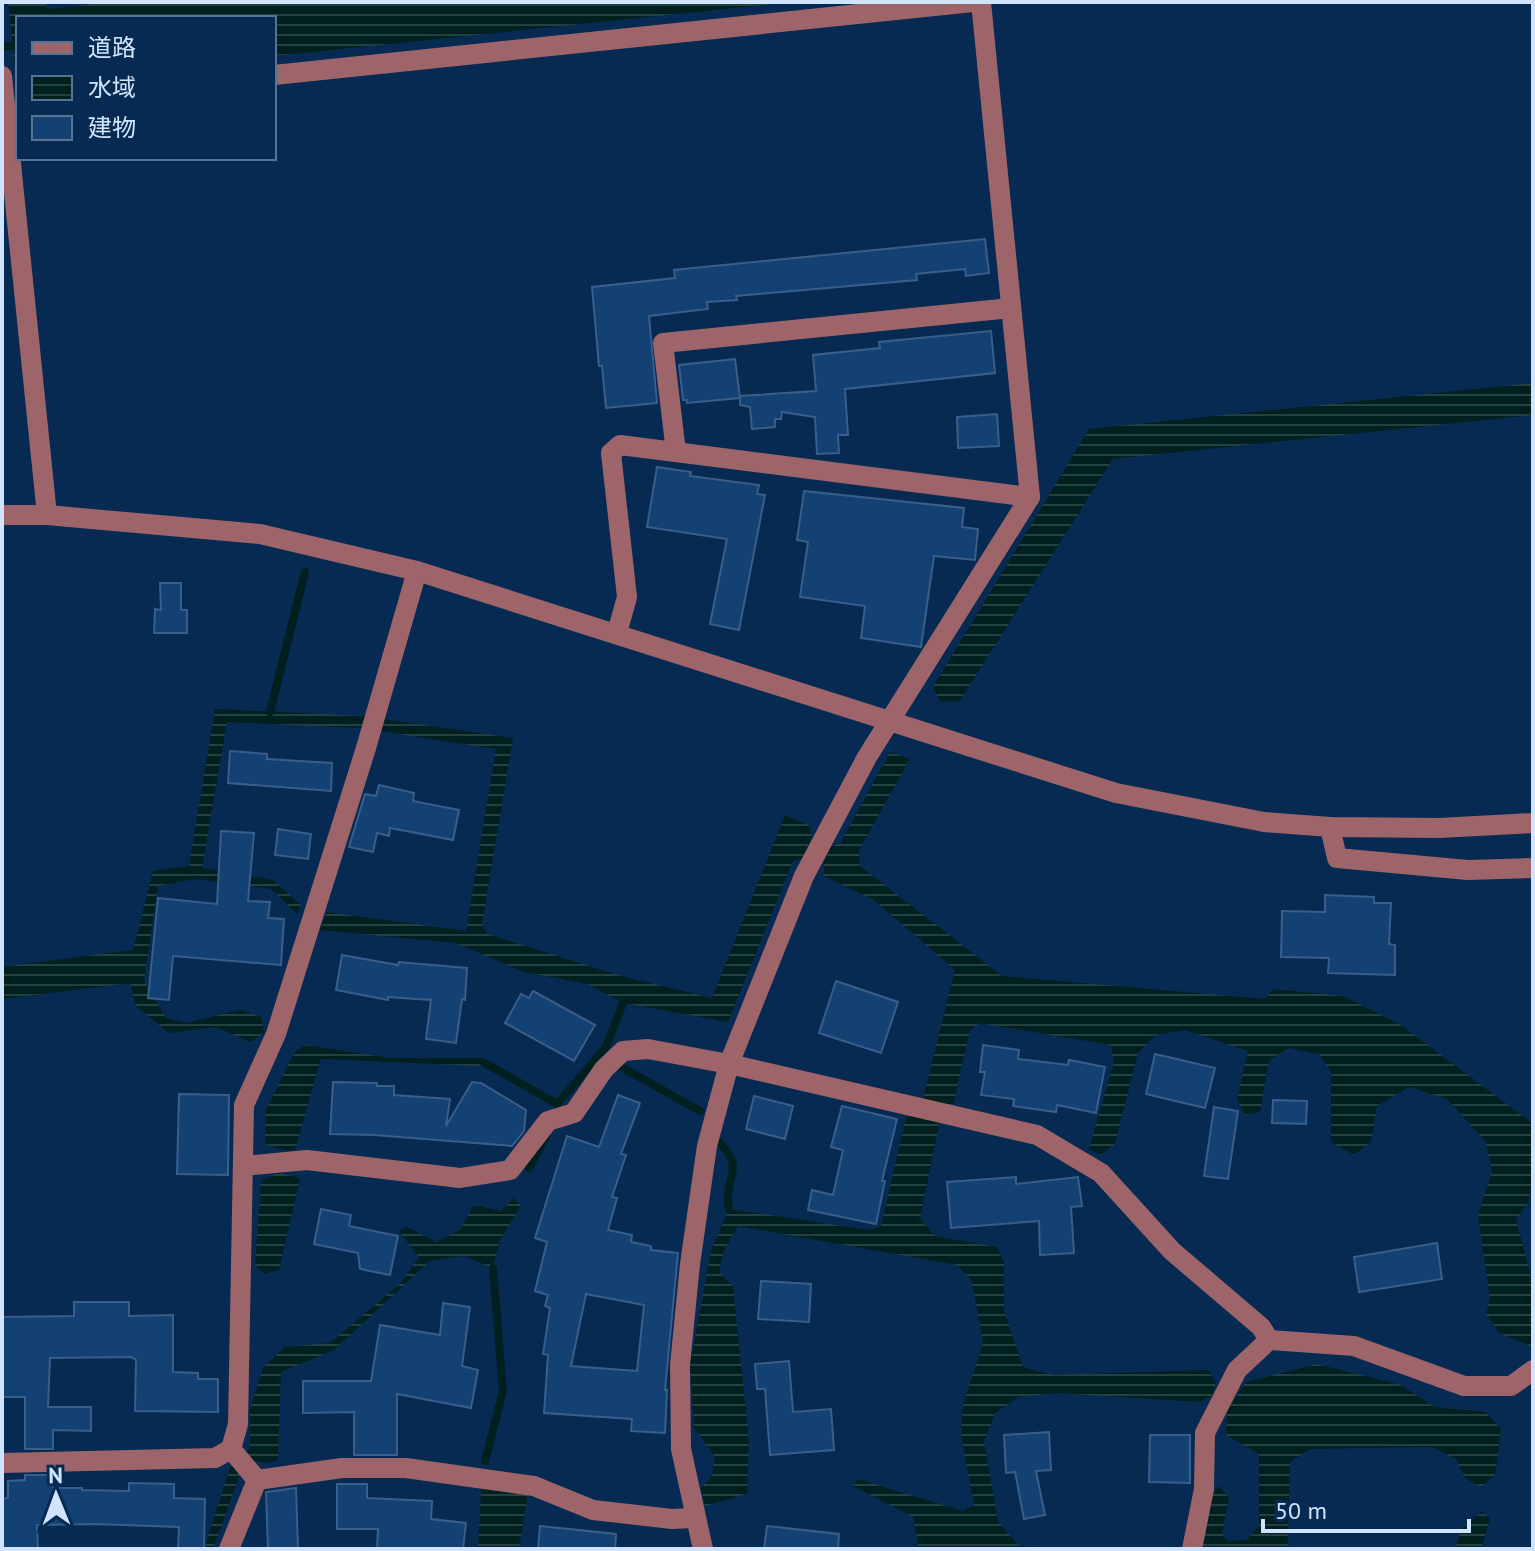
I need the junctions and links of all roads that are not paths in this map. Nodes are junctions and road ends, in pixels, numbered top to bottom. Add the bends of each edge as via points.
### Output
1 (973, 2) edge
2 (981, 2) edge
3 (276, 75) edge
4 (2, 76) edge
5 (12, 103) edge
6 (16, 150) edge
7 (17, 160) edge
8 (1011, 308) junction
9 (676, 452) junction
10 (1030, 497) junction
11 (2, 515) edge
12 (47, 515) junction
13 (417, 571) junction
14 (617, 633) junction
15 (889, 722) junction
16 (1533, 823) edge
17 (1330, 827) junction
18 (1533, 868) edge
19 (729, 1064) junction
20 (243, 1166) junction
21 (1269, 1340) junction
22 (1533, 1370) edge
23 (233, 1451) junction
24 (2, 1463) edge
25 (253, 1476) junction
26 (695, 1518) junction
27 (229, 1549) edge
28 (703, 1549) edge
29 (1192, 1549) edge

1 - 3 street
2 - 8 street
4 - 5 street
5 - 6 street
7 - 12 street
8 - 9 street via 663,343
8 - 10 street
9 - 10 street
9 - 14 street via 620,445 611,453 627,597
10 - 15 street
11 - 12 street
12 - 13 street via 260,534
13 - 14 street
13 - 20 street via 276,1034 244,1105
14 - 15 street
15 - 17 street via 1116,793 1264,822
15 - 19 street via 804,876
16 - 17 street
17 - 18 street via 1337,858 1468,870
19 - 20 street via 648,1049 623,1051 574,1113 548,1121 510,1170 460,1178 307,1160
19 - 21 street via 1037,1135 1101,1173 1172,1251 1261,1327
19 - 26 street via 707,1146 680,1365 681,1449
20 - 23 street via 238,1424
21 - 22 street via 1354,1346 1464,1386 1511,1386
21 - 29 street via 1237,1370 1205,1433 1204,1489
23 - 24 street via 215,1458
23 - 25 street
25 - 26 street via 406,1468 534,1486 593,1510
25 - 27 street
26 - 28 street

